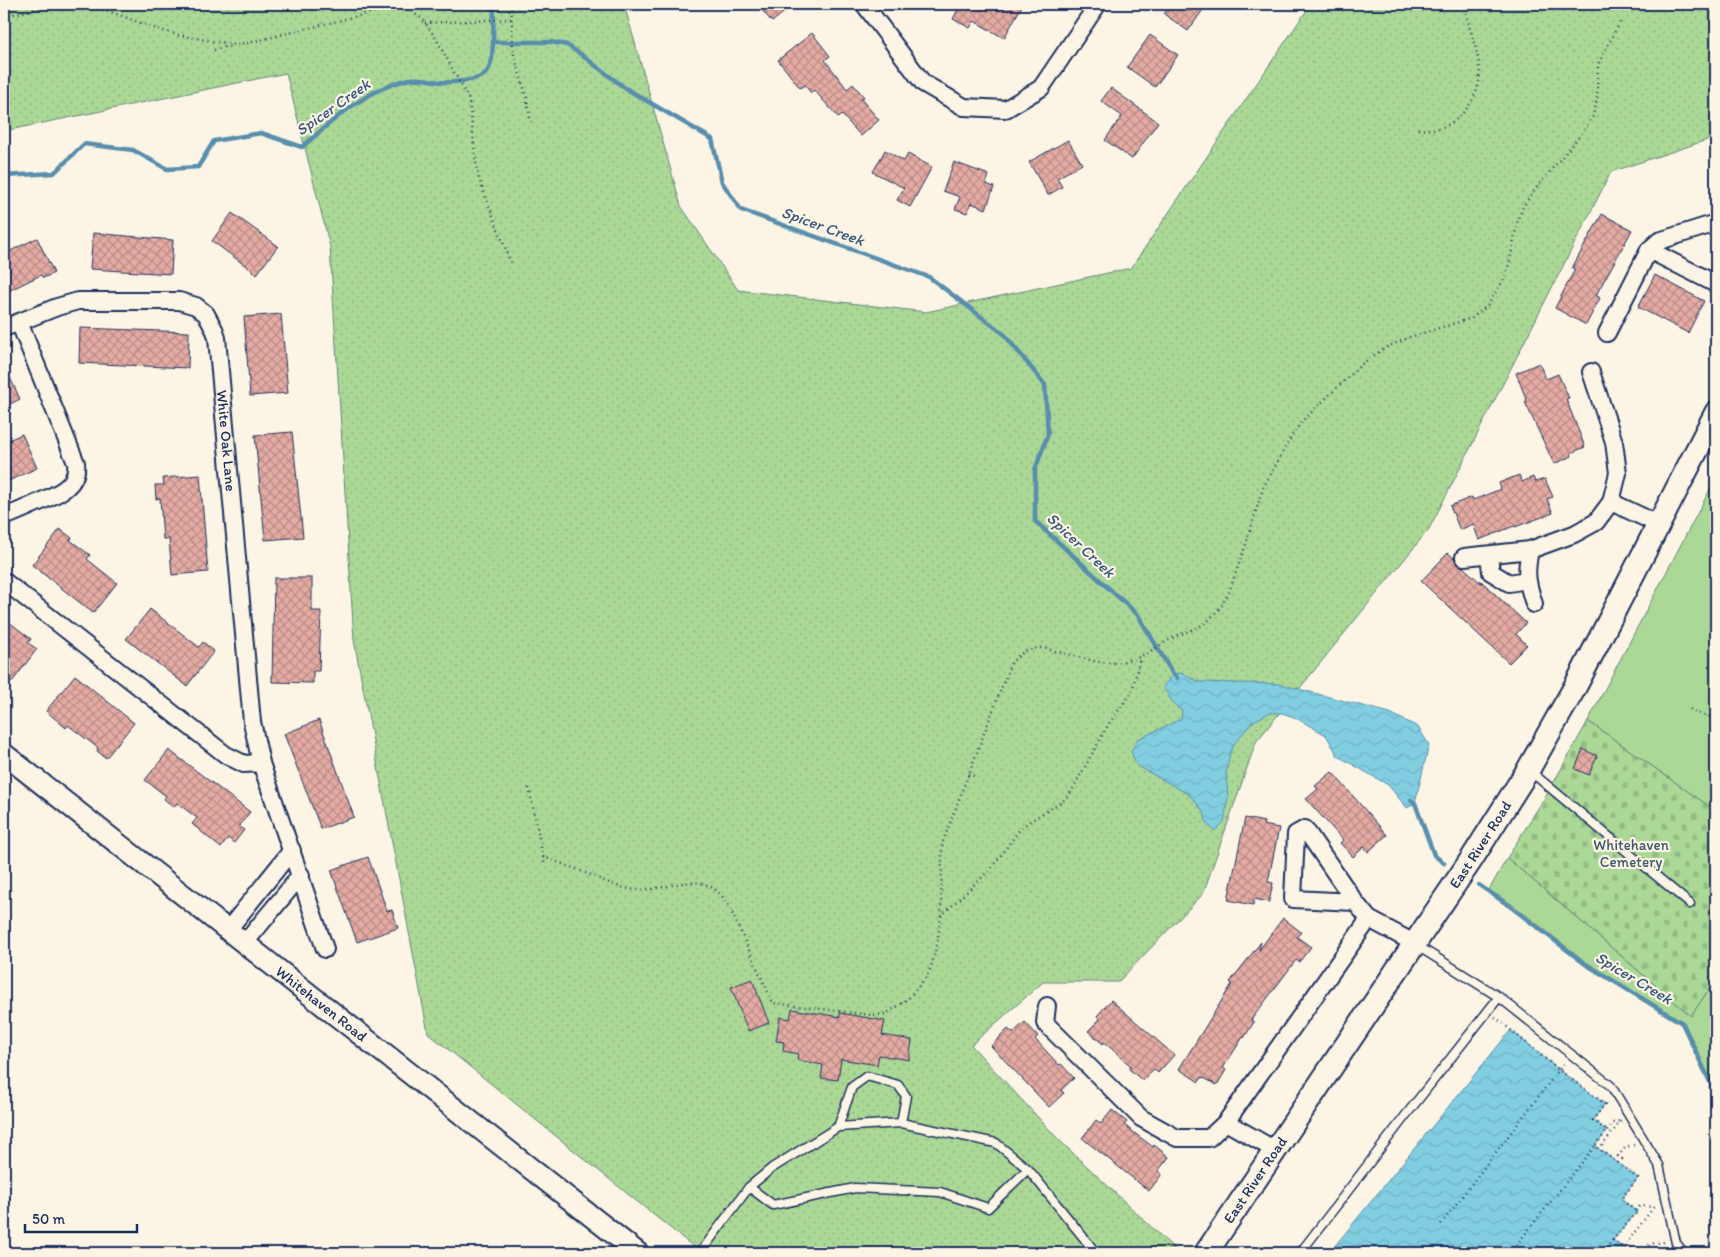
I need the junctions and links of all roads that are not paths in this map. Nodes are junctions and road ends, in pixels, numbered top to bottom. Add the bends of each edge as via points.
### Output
1 (864, 4) edge
2 (1098, 4) edge
3 (1716, 223) edge
4 (1649, 250) junction
5 (1716, 284) edge
6 (11, 325) edge
7 (1607, 333) dead end
8 (1591, 372) dead end
9 (1716, 413) edge
10 (1611, 502) junction
11 (4, 517) edge
12 (1658, 524) junction
13 (1530, 550) junction
14 (1489, 555) junction
15 (1464, 557) dead end
16 (1527, 580) junction
17 (4, 581) edge
18 (1534, 604) dead end
19 (4, 754) edge
20 (261, 763) junction
21 (1528, 770) junction
22 (292, 850) junction
23 (301, 875) junction
24 (1355, 902) junction
25 (1690, 904) dead end
26 (1369, 919) junction
27 (227, 931) junction
28 (1414, 943) junction
29 (244, 944) junction
30 (325, 949) dead end
31 (1499, 997) junction
32 (1047, 1006) dead end
33 (1226, 1122) junction
34 (901, 1123) junction
35 (838, 1127) junction
36 (1275, 1150) junction
37 (1028, 1169) junction
38 (749, 1187) junction
39 (638, 1253) edge
40 (700, 1253) edge
41 (1096, 1253) edge
42 (1206, 1253) edge
43 (1300, 1253) edge
44 (1684, 1253) edge

1 - 2 street via 923,83 964,107 1006,109 1041,88
3 - 4 street via 1659,241
4 - 5 street
4 - 7 street
6 - 11 street, White Oak Lane via 74,460 76,472 64,490
6 - 20 street, White Oak Lane via 63,305 89,300 179,301 201,309 211,320 217,338 252,722
8 - 10 street via 1614,442 1618,473
9 - 12 main road, East River Road
10 - 12 street
10 - 13 street via 1596,522
12 - 21 main road, East River Road via 1575,687
13 - 14 street
13 - 16 street
14 - 15 street
14 - 16 street via 1491,572 1509,583
16 - 18 street
17 - 20 street via 226,755 244,764
19 - 27 street, Whitehaven Road
20 - 22 street, White Oak Lane
21 - 25 lane
21 - 28 main road, East River Road
22 - 23 street, White Oak Lane
22 - 27 street
23 - 29 street
23 - 30 street, White Oak Lane
24 - 24 street via 1294,900 1296,834 1305,829
24 - 26 street
26 - 28 street
26 - 33 street
27 - 29 street, Whitehaven Road
28 - 31 lane
28 - 36 main road, East River Road
29 - 39 street, Whitehaven Road
31 - 43 lane
31 - 44 lane via 1611,1086 1659,1165 1676,1240
32 - 33 street via 1045,1023 1141,1118 1177,1138 1209,1138
33 - 36 street
34 - 35 lane
34 - 35 lane via 906,1096 898,1085 867,1076 852,1087
34 - 37 lane via 996,1143
35 - 38 lane via 772,1168
36 - 42 main road, East River Road
37 - 38 lane via 988,1208 940,1192 855,1188 773,1205
37 - 41 lane
38 - 40 lane

